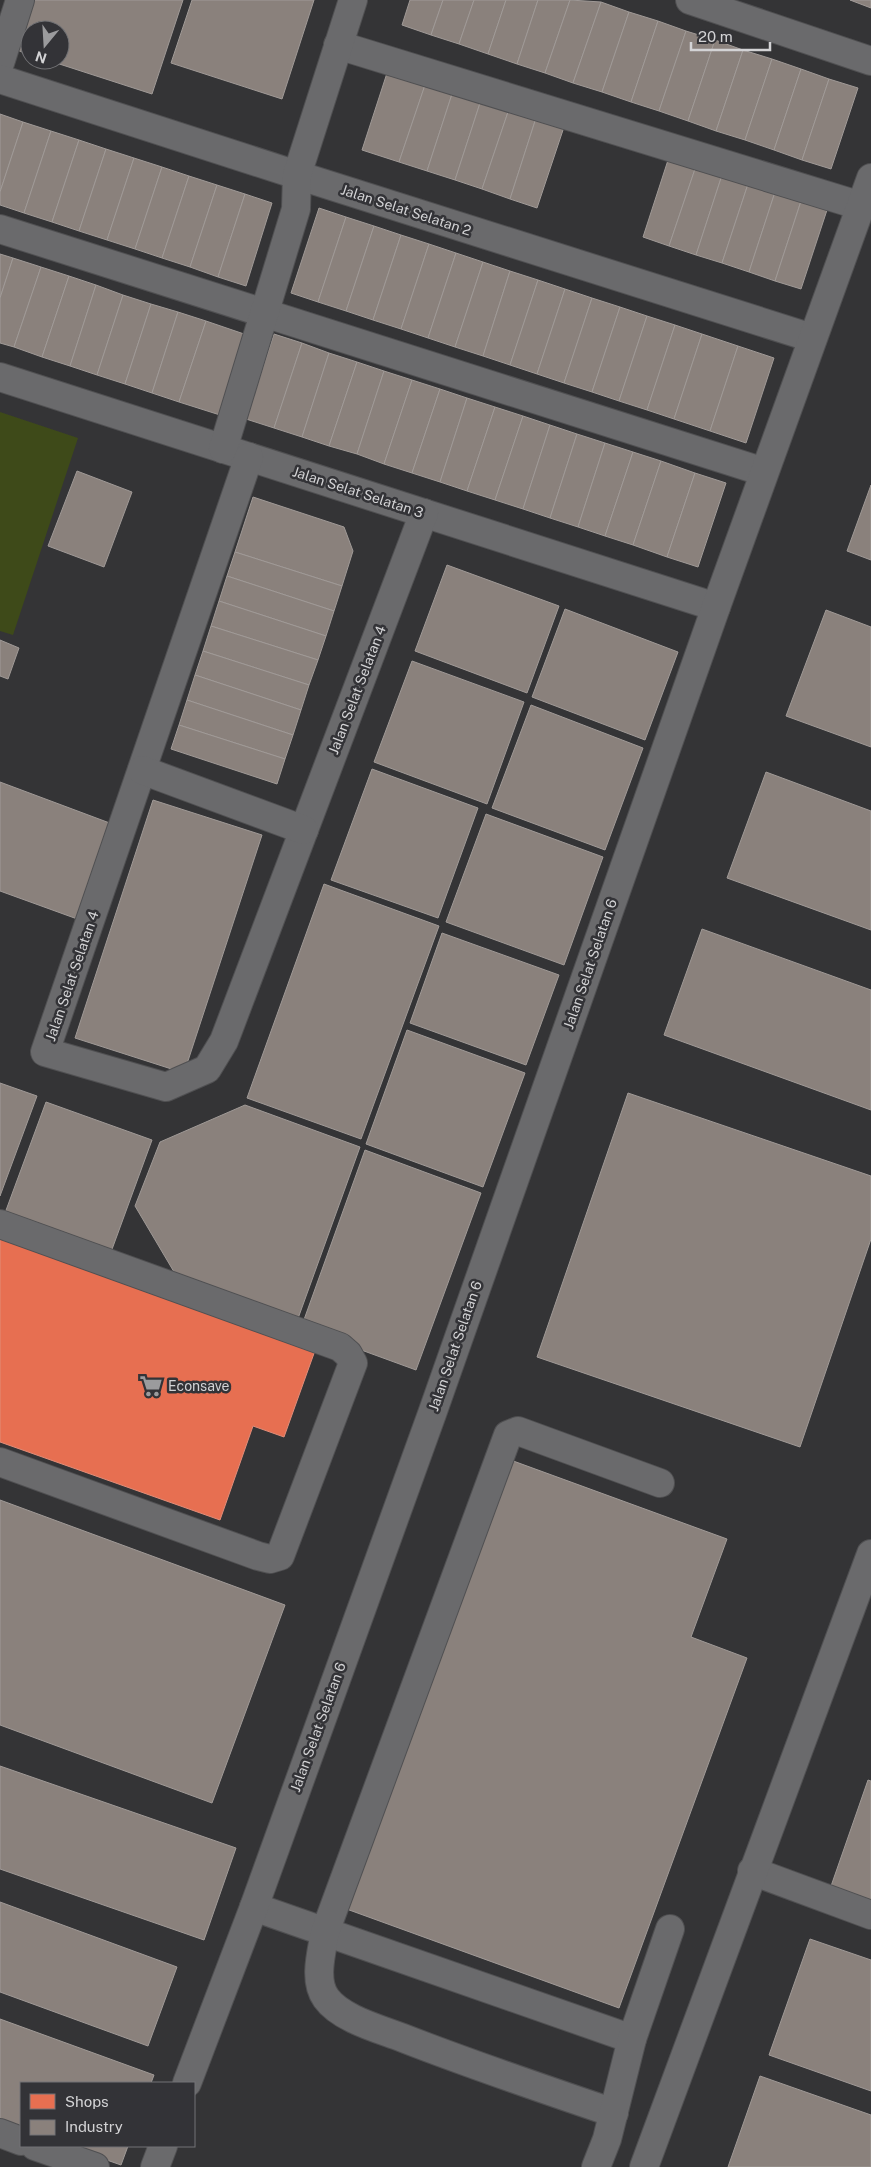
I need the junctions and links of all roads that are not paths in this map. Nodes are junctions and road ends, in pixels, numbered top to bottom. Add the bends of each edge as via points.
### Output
1 (20, 0) edge
2 (353, 0) edge
3 (690, 0) edge
4 (338, 45) junction
5 (871, 61) edge
6 (0, 63) edge
7 (0, 79) edge
8 (297, 176) junction
9 (871, 178) edge
10 (861, 206) junction
11 (0, 229) edge
12 (264, 313) junction
13 (812, 338) junction
14 (0, 377) edge
15 (223, 449) junction
16 (249, 457) junction
17 (764, 472) junction
18 (424, 513) junction
19 (716, 606) junction
20 (142, 770) junction
21 (304, 830) junction
22 (0, 1224) edge
23 (0, 1462) edge
24 (660, 1483) dead end
25 (871, 1554) edge
26 (752, 1872) junction
27 (254, 1907) junction
28 (871, 1915) edge
29 (670, 1929) dead end
30 (326, 1932) junction
31 (632, 2039) junction
32 (187, 2082) edge
33 (614, 2113) junction
34 (0, 2133) edge
35 (20, 2141) edge
36 (38, 2147) edge
37 (164, 2147) edge
38 (95, 2167) edge
39 (155, 2167) edge
40 (596, 2167) edge
41 (644, 2167) edge

1 - 6 street
2 - 4 street
3 - 5 street
4 - 8 street
4 - 10 street
7 - 8 street, Jalan Selat Selatan 2
8 - 12 street via 296,209
8 - 13 street, Jalan Selat Selatan 2
9 - 10 street, Jalan Selat Selatan 6
10 - 13 street, Jalan Selat Selatan 6
11 - 12 street
12 - 15 street
12 - 17 street
13 - 17 street, Jalan Selat Selatan 6
14 - 15 street, Jalan Selat Selatan 3
15 - 16 street, Jalan Selat Selatan 3
16 - 18 street, Jalan Selat Selatan 3
16 - 20 street, Jalan Selat Selatan 4
17 - 19 street, Jalan Selat Selatan 6
18 - 19 street, Jalan Selat Selatan 3
18 - 21 street, Jalan Selat Selatan 4
19 - 27 street, Jalan Selat Selatan 6
20 - 21 street
20 - 21 street, Jalan Selat Selatan 4 via 46,1052 166,1087 207,1070 224,1042
22 - 23 street via 340,1347 353,1363 280,1556 258,1556
24 - 30 street via 518,1432 508,1435
25 - 26 street
26 - 28 street
26 - 41 street
27 - 30 street
27 - 32 street, Jalan Selat Selatan 6
29 - 31 street
30 - 31 street
30 - 33 street via 319,1966 321,1986 329,2002 353,2018 453,2058
31 - 33 street
33 - 40 street
34 - 35 street
36 - 38 street
37 - 39 street

